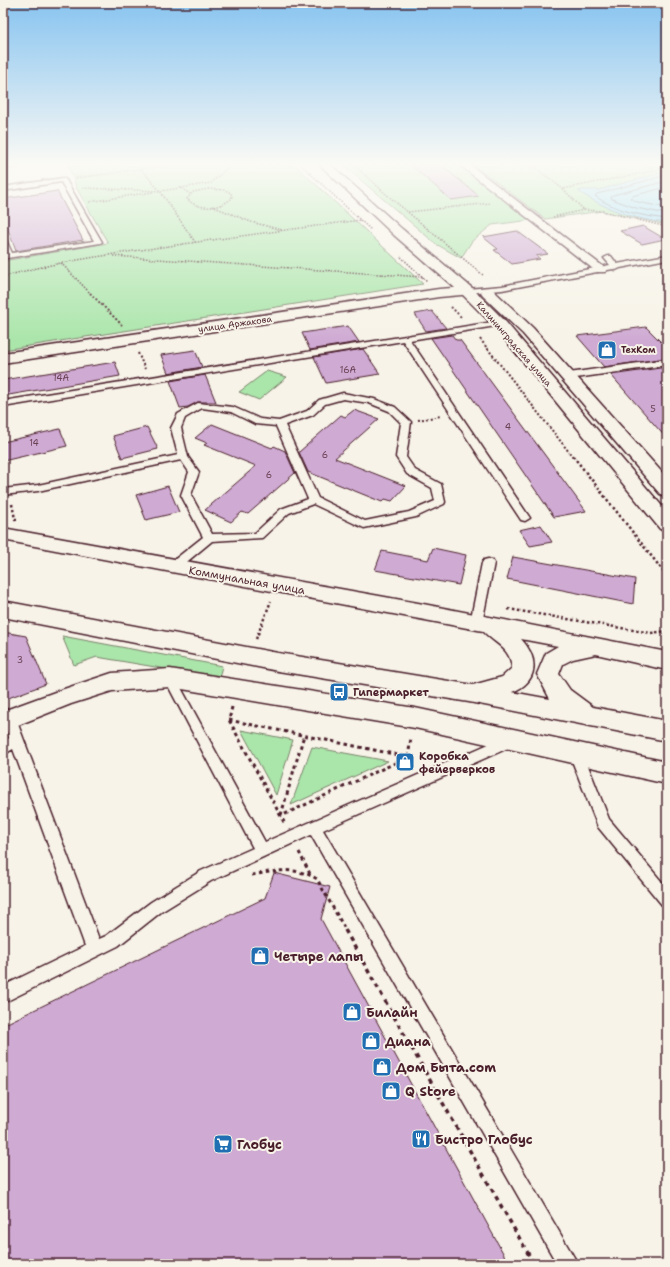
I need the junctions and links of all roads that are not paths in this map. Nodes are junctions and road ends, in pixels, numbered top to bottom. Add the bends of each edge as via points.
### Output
1 (88, 224) edge
2 (389, 224) edge
3 (542, 224) edge
4 (3, 240) edge
5 (6, 257) edge
6 (667, 257) edge
7 (608, 258) dead end
8 (616, 268) junction
9 (601, 270) junction
10 (476, 283) junction
11 (499, 323) junction
12 (405, 338) junction
13 (3, 358) edge
14 (667, 362) edge
15 (569, 376) junction
16 (3, 404) edge
17 (280, 424) junction
18 (183, 457) junction
19 (667, 490) edge
20 (3, 492) edge
21 (314, 500) junction
22 (525, 518) dead end
23 (667, 525) edge
24 (3, 534) edge
25 (209, 538) junction
26 (488, 563) dead end
27 (173, 567) junction
28 (3, 609) edge
29 (483, 625) junction
30 (600, 647) junction
31 (667, 661) edge
32 (170, 678) junction
33 (469, 693) junction
34 (596, 718) junction
35 (9, 727) edge
36 (667, 731) edge
37 (513, 740) junction
38 (3, 749) edge
39 (576, 753) junction
40 (667, 773) edge
41 (314, 827) junction
42 (262, 851) junction
43 (667, 900) edge
44 (95, 950) junction
45 (3, 995) edge
46 (568, 1264) edge

1 - 5 lane via 98,242
2 - 10 main road, Калининградская улица
3 - 9 street
4 - 5 lane
6 - 8 lane
7 - 8 lane
8 - 9 lane
9 - 10 lane via 502,288
10 - 11 main road, Калининградская улица
10 - 13 main road, улица Аржакова via 439,293
10 - 15 main road, Калининградская улица via 523,325
11 - 12 lane
11 - 23 main road, Калининградская улица
12 - 16 lane
12 - 22 lane
14 - 15 lane
15 - 19 main road, Калининградская улица
17 - 18 lane via 258,422 233,410 201,405 180,416 176,428
17 - 21 lane
17 - 21 lane via 310,413 322,402 343,396 371,401 392,409 406,422 401,457 411,472 436,486 440,502 412,515 364,525
18 - 20 lane via 38,488
18 - 25 lane via 194,472 186,495
21 - 25 lane via 285,511 258,536
24 - 27 main road, Коммунальная улица
25 - 27 lane
26 - 29 lane
27 - 29 main road, Коммунальная улица
28 - 33 main road, Коммунальная улица via 249,657
29 - 30 main road, Коммунальная улица
29 - 33 main road, Коммунальная улица via 505,635 515,646 523,660 524,671 518,680 507,685 489,691
30 - 31 main road, Коммунальная улица
30 - 34 main road, Коммунальная улица via 568,651 554,659 548,674 554,689 571,706
32 - 35 main road via 112,682 63,698
32 - 37 main road via 415,718
32 - 42 lane
33 - 34 main road, Коммунальная улица
34 - 36 main road, Коммунальная улица
35 - 38 lane
35 - 44 lane
37 - 39 main road
37 - 41 lane
39 - 40 main road
39 - 43 lane via 603,823
41 - 42 lane
41 - 46 lane
42 - 44 lane via 206,876 182,890 112,941
44 - 45 lane

